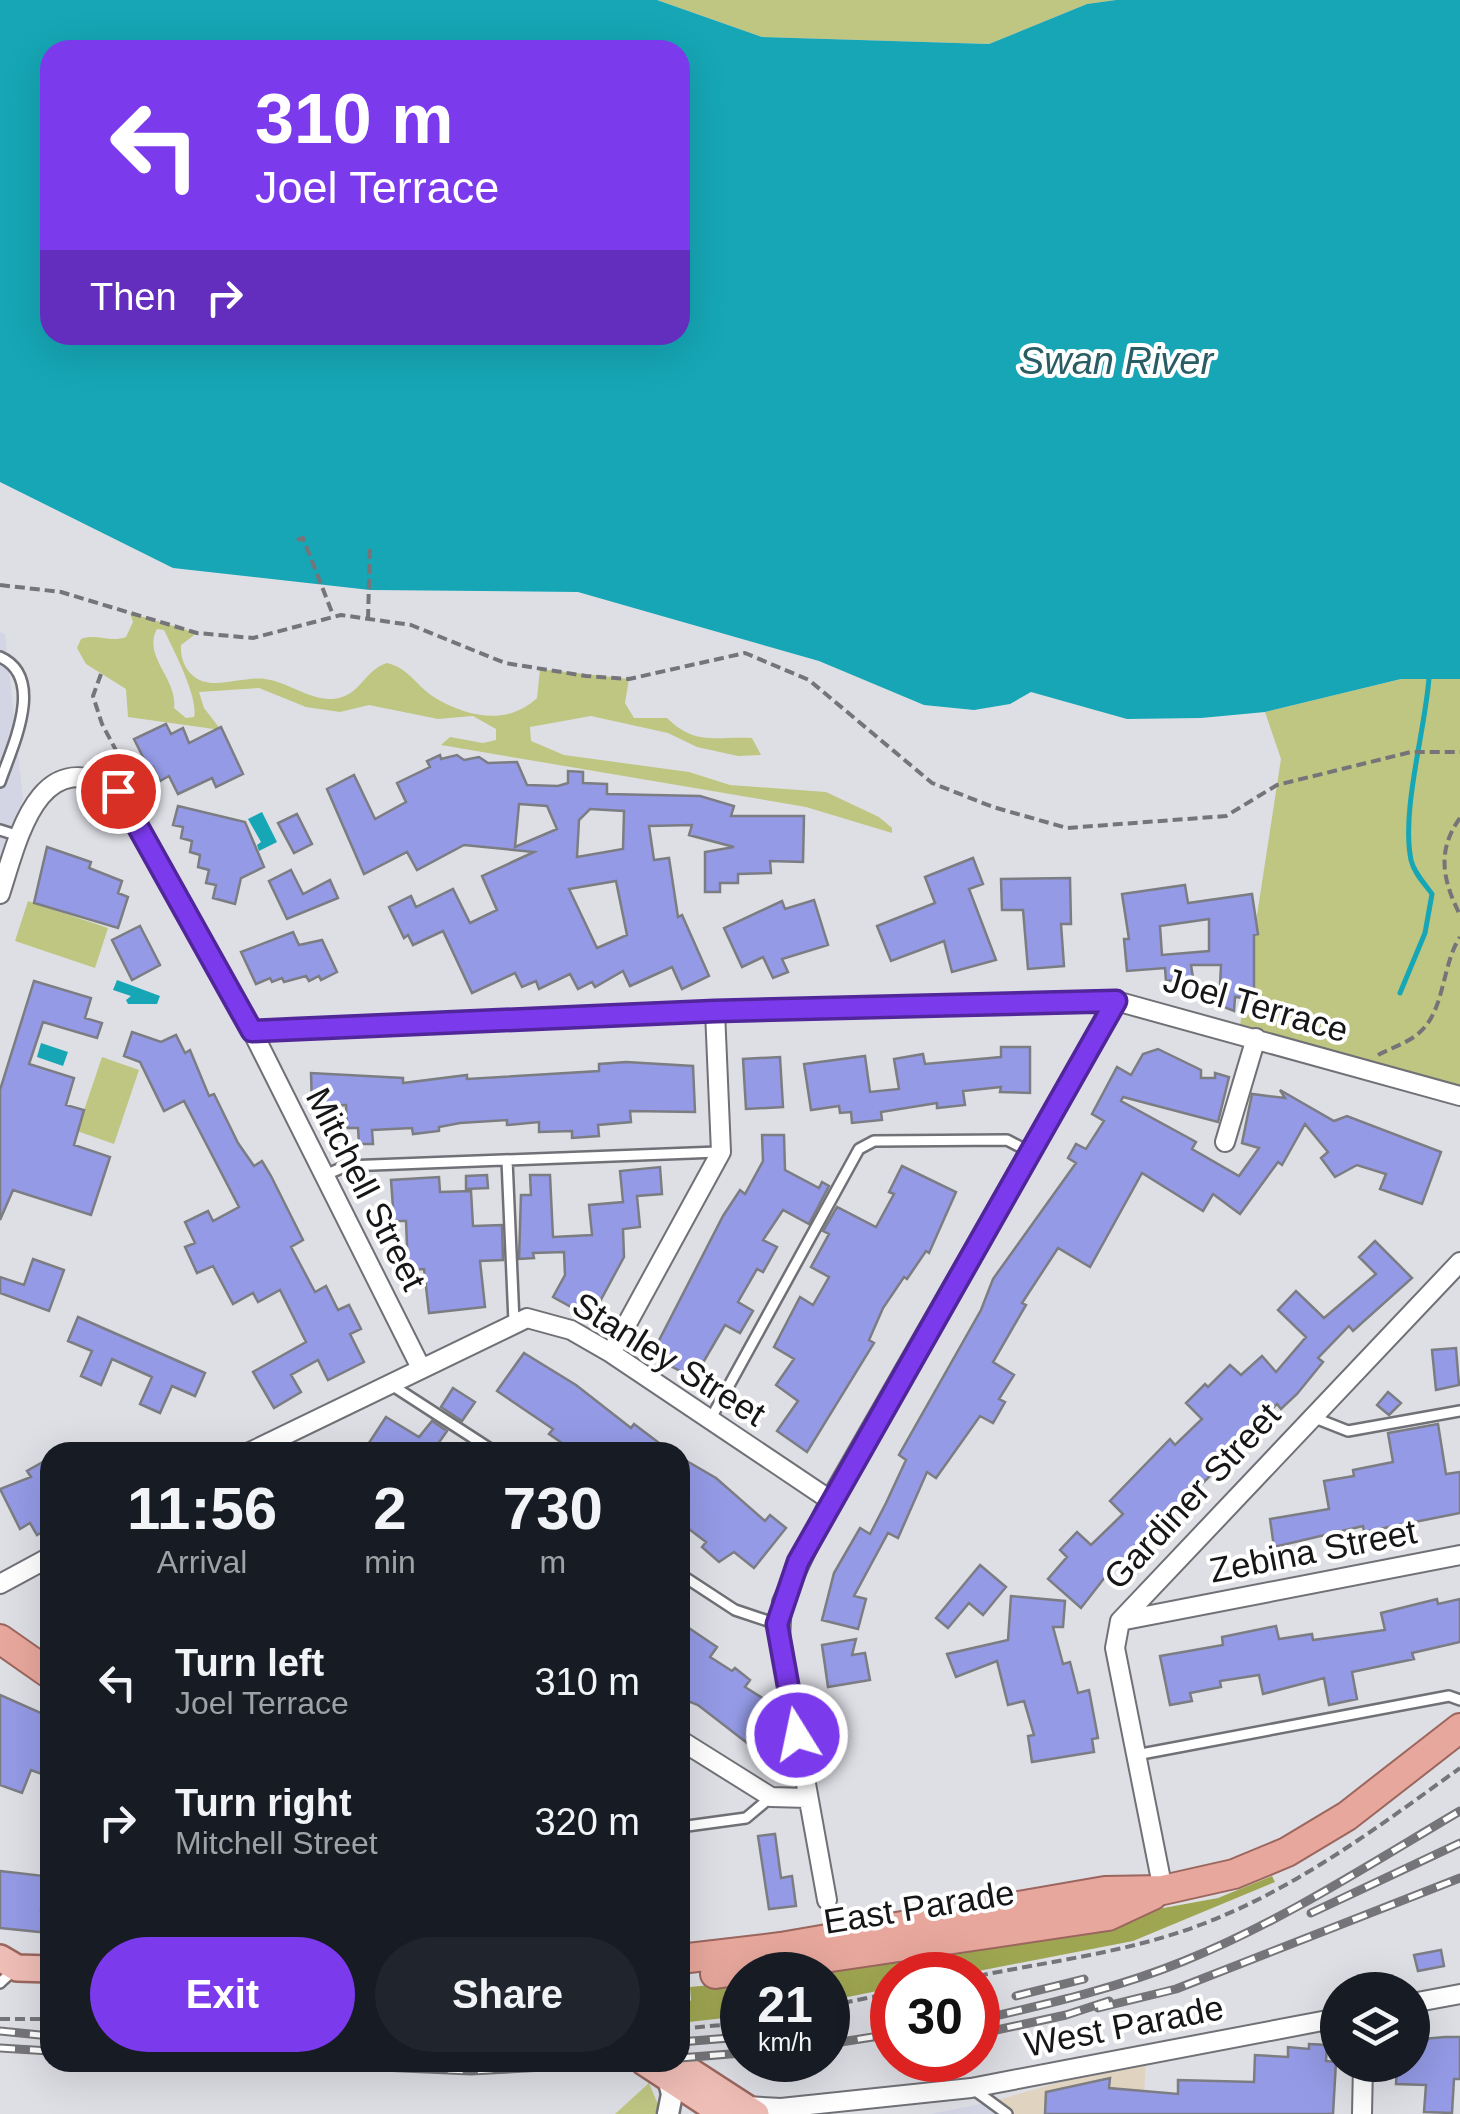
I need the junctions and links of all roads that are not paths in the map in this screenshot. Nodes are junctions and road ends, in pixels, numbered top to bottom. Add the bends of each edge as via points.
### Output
1 (0, 657) edge
2 (2, 768) edge
3 (0, 782) edge
4 (5, 833) edge
5 (0, 894) edge
6 (1116, 1001) junction
7 (715, 1011) junction
8 (252, 1031) junction
9 (1256, 1038) junction
10 (1460, 1096) edge
11 (1225, 1142) dead end
12 (721, 1152) junction
13 (1030, 1152) junction
14 (508, 1160) junction
15 (323, 1176) junction
16 (1460, 1262) edge
17 (514, 1322) junction
18 (612, 1353) junction
19 (420, 1366) junction
20 (388, 1382) junction
21 (1460, 1411) edge
22 (1312, 1416) junction
23 (710, 1420) junction
24 (270, 1442) edge
25 (480, 1442) edge
26 (830, 1500) junction
27 (1460, 1555) edge
28 (40, 1563) edge
29 (690, 1581) edge
30 (0, 1584) edge
31 (1120, 1621) junction
32 (0, 1624) edge
33 (777, 1624) junction
34 (0, 1639) edge
35 (40, 1646) edge
36 (40, 1667) edge
37 (1460, 1700) edge
38 (1460, 1728) edge
39 (690, 1746) edge
40 (1136, 1754) junction
41 (771, 1797) junction
42 (808, 1798) junction
43 (690, 1826) edge
44 (1163, 1890) junction
45 (828, 1900) dead end
46 (40, 1952) edge
47 (690, 1959) edge
48 (4, 1966) edge
49 (40, 1968) edge
50 (690, 1977) edge
51 (1460, 1994) edge
52 (1430, 2000) edge
53 (1320, 2021) edge
54 (672, 2072) edge
55 (675, 2072) edge
56 (1363, 2082) edge
57 (971, 2088) junction
58 (862, 2098) junction
59 (742, 2112) edge
60 (668, 2114) edge
61 (824, 2114) edge
62 (1007, 2114) edge
63 (1362, 2114) edge

1 - 2 lane via 11,662 23,686 22,717
2 - 3 lane
4 - 5 street
4 - 8 street, Mitchell Street via 49,790 72,778 96,778 118,791
6 - 7 street, Joel Terrace
6 - 9 street, Joel Terrace
6 - 13 street
7 - 8 street, Joel Terrace
7 - 12 street
8 - 15 street, Mitchell Street
9 - 10 street, Joel Terrace
9 - 11 street
12 - 14 lane
12 - 18 street
13 - 23 lane via 1007,1140 874,1141 859,1150
13 - 26 street
14 - 15 lane via 346,1166
14 - 17 lane
15 - 19 street, Mitchell Street
16 - 22 street, Gardiner Street
17 - 18 street, Stanley Street via 546,1320
17 - 19 street, Stanley Street
18 - 23 street, Stanley Street
19 - 20 street, Stanley Street
20 - 24 street, Stanley Street
20 - 25 lane
21 - 22 lane via 1348,1431
22 - 31 street, Gardiner Street
23 - 26 street, Stanley Street
26 - 33 street via 798,1562
27 - 31 street, Zebina Street
28 - 30 street
29 - 33 lane via 735,1610
31 - 40 street, Gardiner Street via 1115,1648
32 - 35 highway
33 - 42 street
34 - 36 highway
37 - 40 lane via 1450,1696
38 - 44 highway, East Parade via 1347,1816 1287,1852 1234,1874
39 - 41 street
40 - 44 street, Gardiner Street
41 - 42 street
41 - 43 lane via 746,1818
42 - 45 street
44 - 47 highway, East Parade via 1105,1891
44 - 50 highway, East Parade via 1108,1916
46 - 48 main road via 18,1951
48 - 49 main road
51 - 52 street
53 - 57 street, West Parade
54 - 60 street
55 - 59 main road
56 - 63 street
57 - 58 street, West Parade
57 - 62 lane
58 - 59 street, West Parade
58 - 61 street, West Parade

